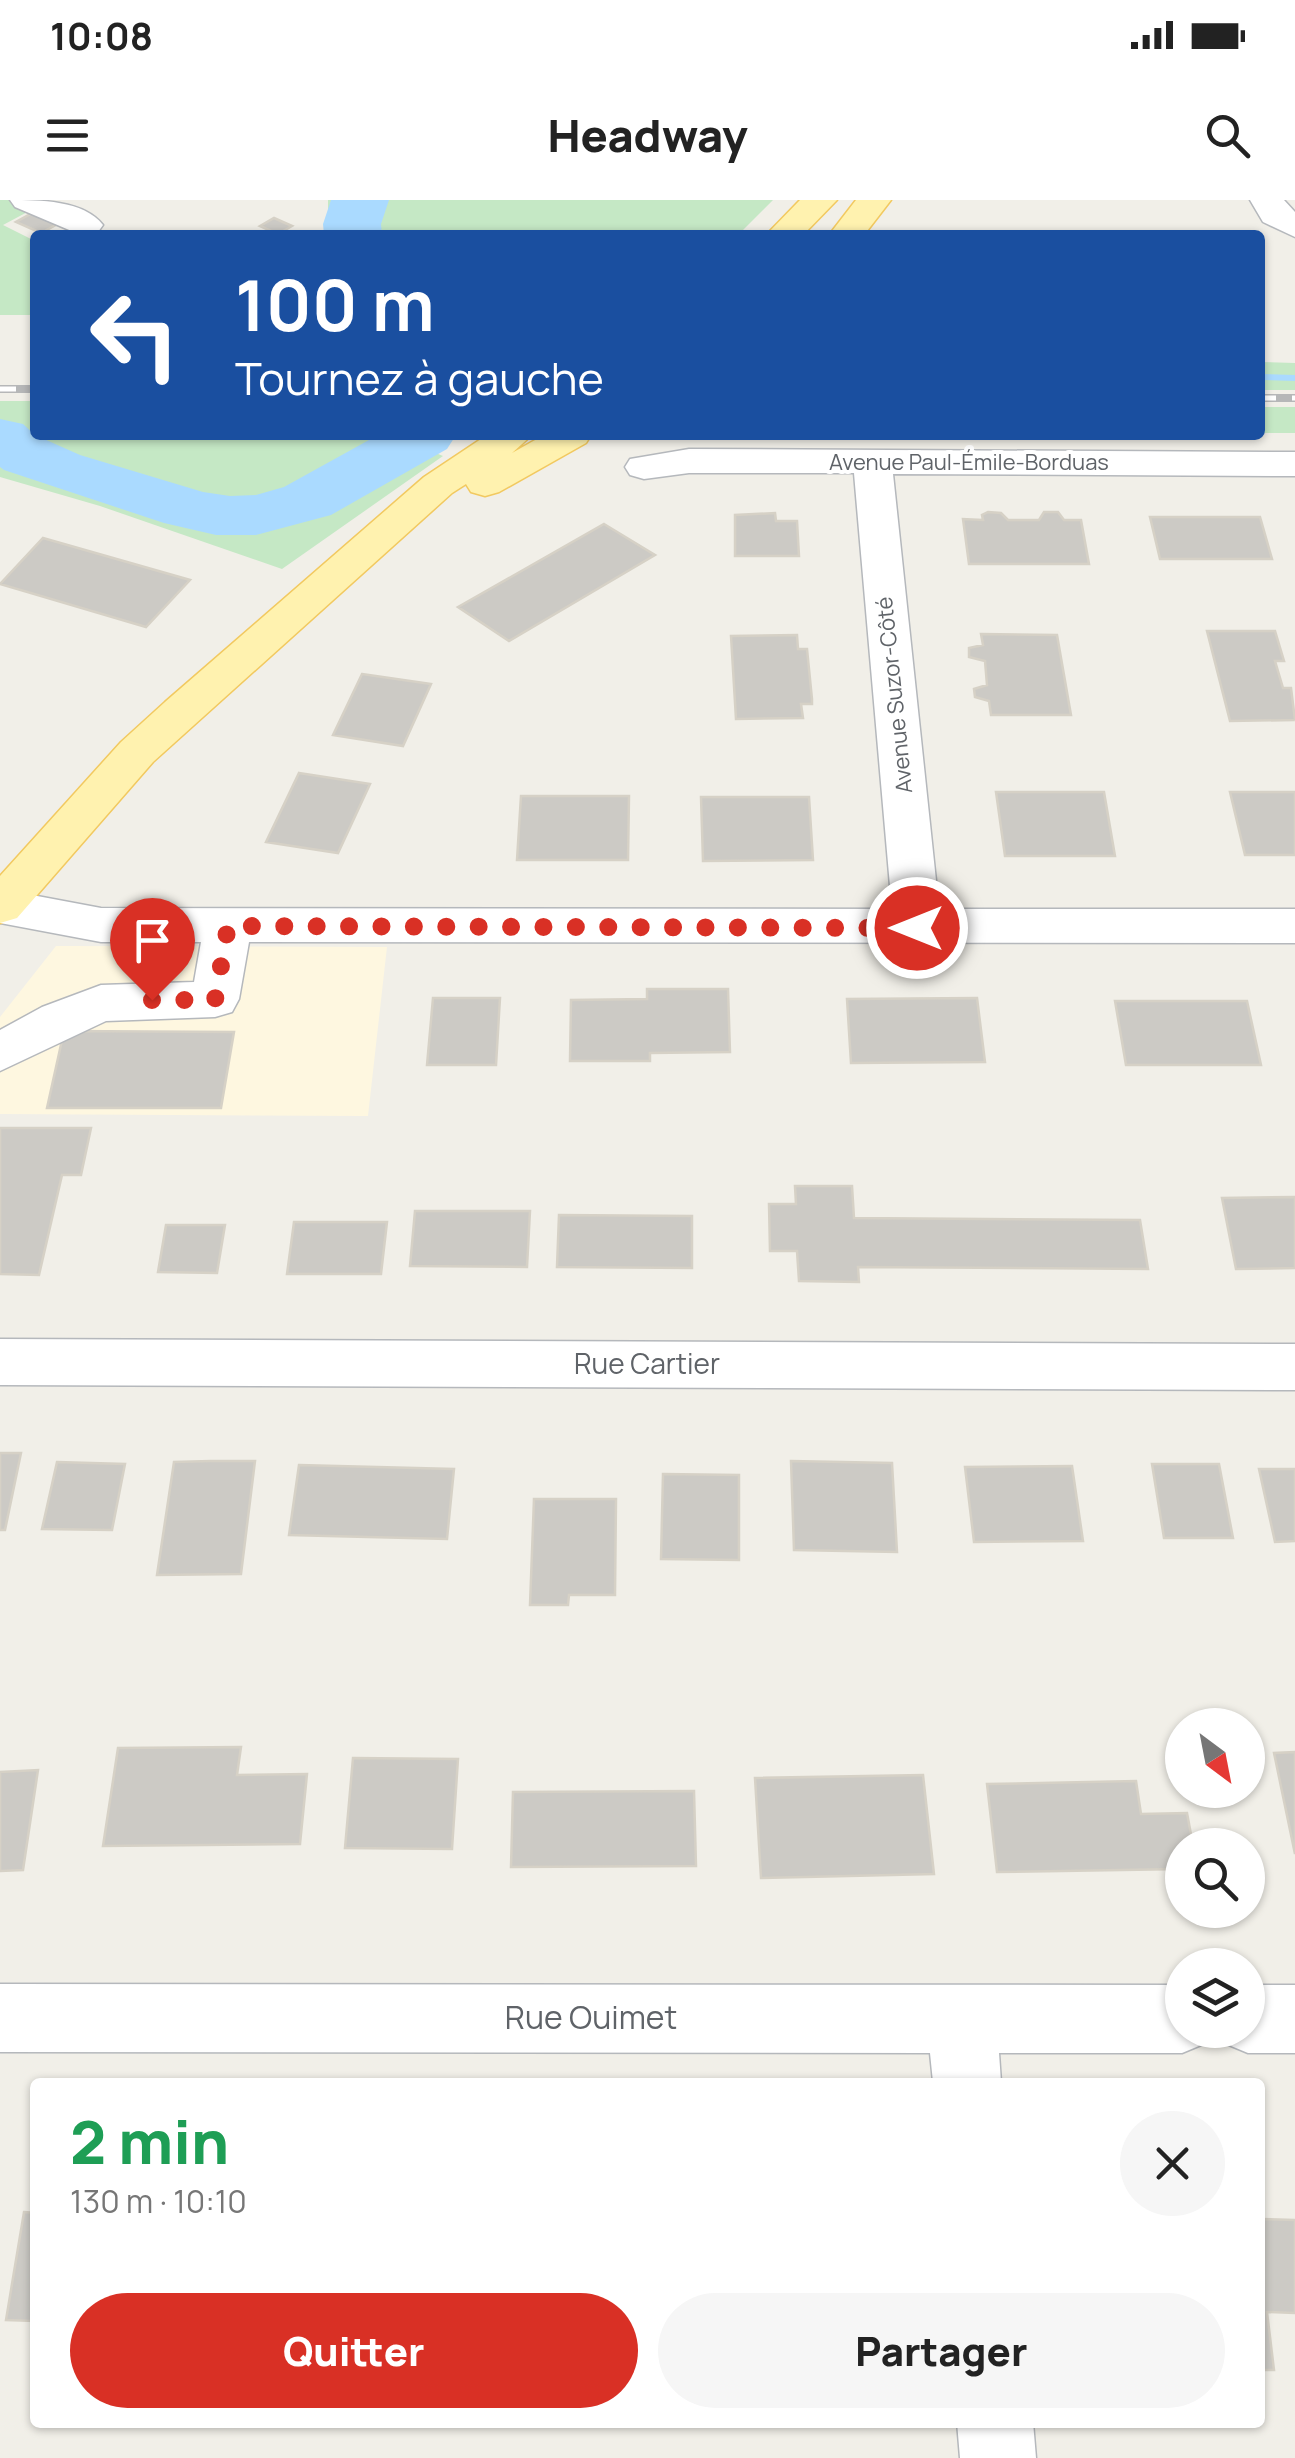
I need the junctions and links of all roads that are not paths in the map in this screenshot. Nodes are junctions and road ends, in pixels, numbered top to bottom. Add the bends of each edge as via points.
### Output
1 (27, 200) edge
2 (820, 200) edge
3 (874, 200) edge
4 (1267, 200) edge
5 (86, 225) dead end
6 (1295, 227) edge
7 (788, 230) edge
8 (850, 230) edge
9 (505, 440) edge
10 (563, 440) edge
11 (872, 462) junction
12 (1295, 464) edge
13 (644, 467) dead end
14 (304, 605) junction
15 (0, 906) edge
16 (228, 926) junction
17 (1295, 926) edge
18 (917, 928) junction
19 (0, 1053) edge
20 (0, 1362) edge
21 (1295, 1367) edge
22 (0, 2018) edge
23 (1265, 2019) edge
24 (1295, 2019) edge
25 (1165, 2020) edge
26 (964, 2050) edge
27 (996, 2428) edge
28 (998, 2458) edge

1 - 5 street
2 - 7 main road
3 - 8 main road
4 - 6 street via 1274,216
9 - 14 main road via 438,485
10 - 14 main road via 453,504
11 - 12 street, Avenue Paul-Émile-Borduas
11 - 13 street, Avenue Paul-Émile-Borduas via 674,461
11 - 18 street, Avenue Suzor-Côté
14 - 15 main road via 137,752
15 - 16 street via 101,924
16 - 18 street
16 - 19 street via 215,1000 101,1004
17 - 18 street
20 - 21 street, Rue Cartier
22 - 26 street, Rue Ouimet
23 - 24 street
25 - 26 street, Rue Ouimet
27 - 28 street

